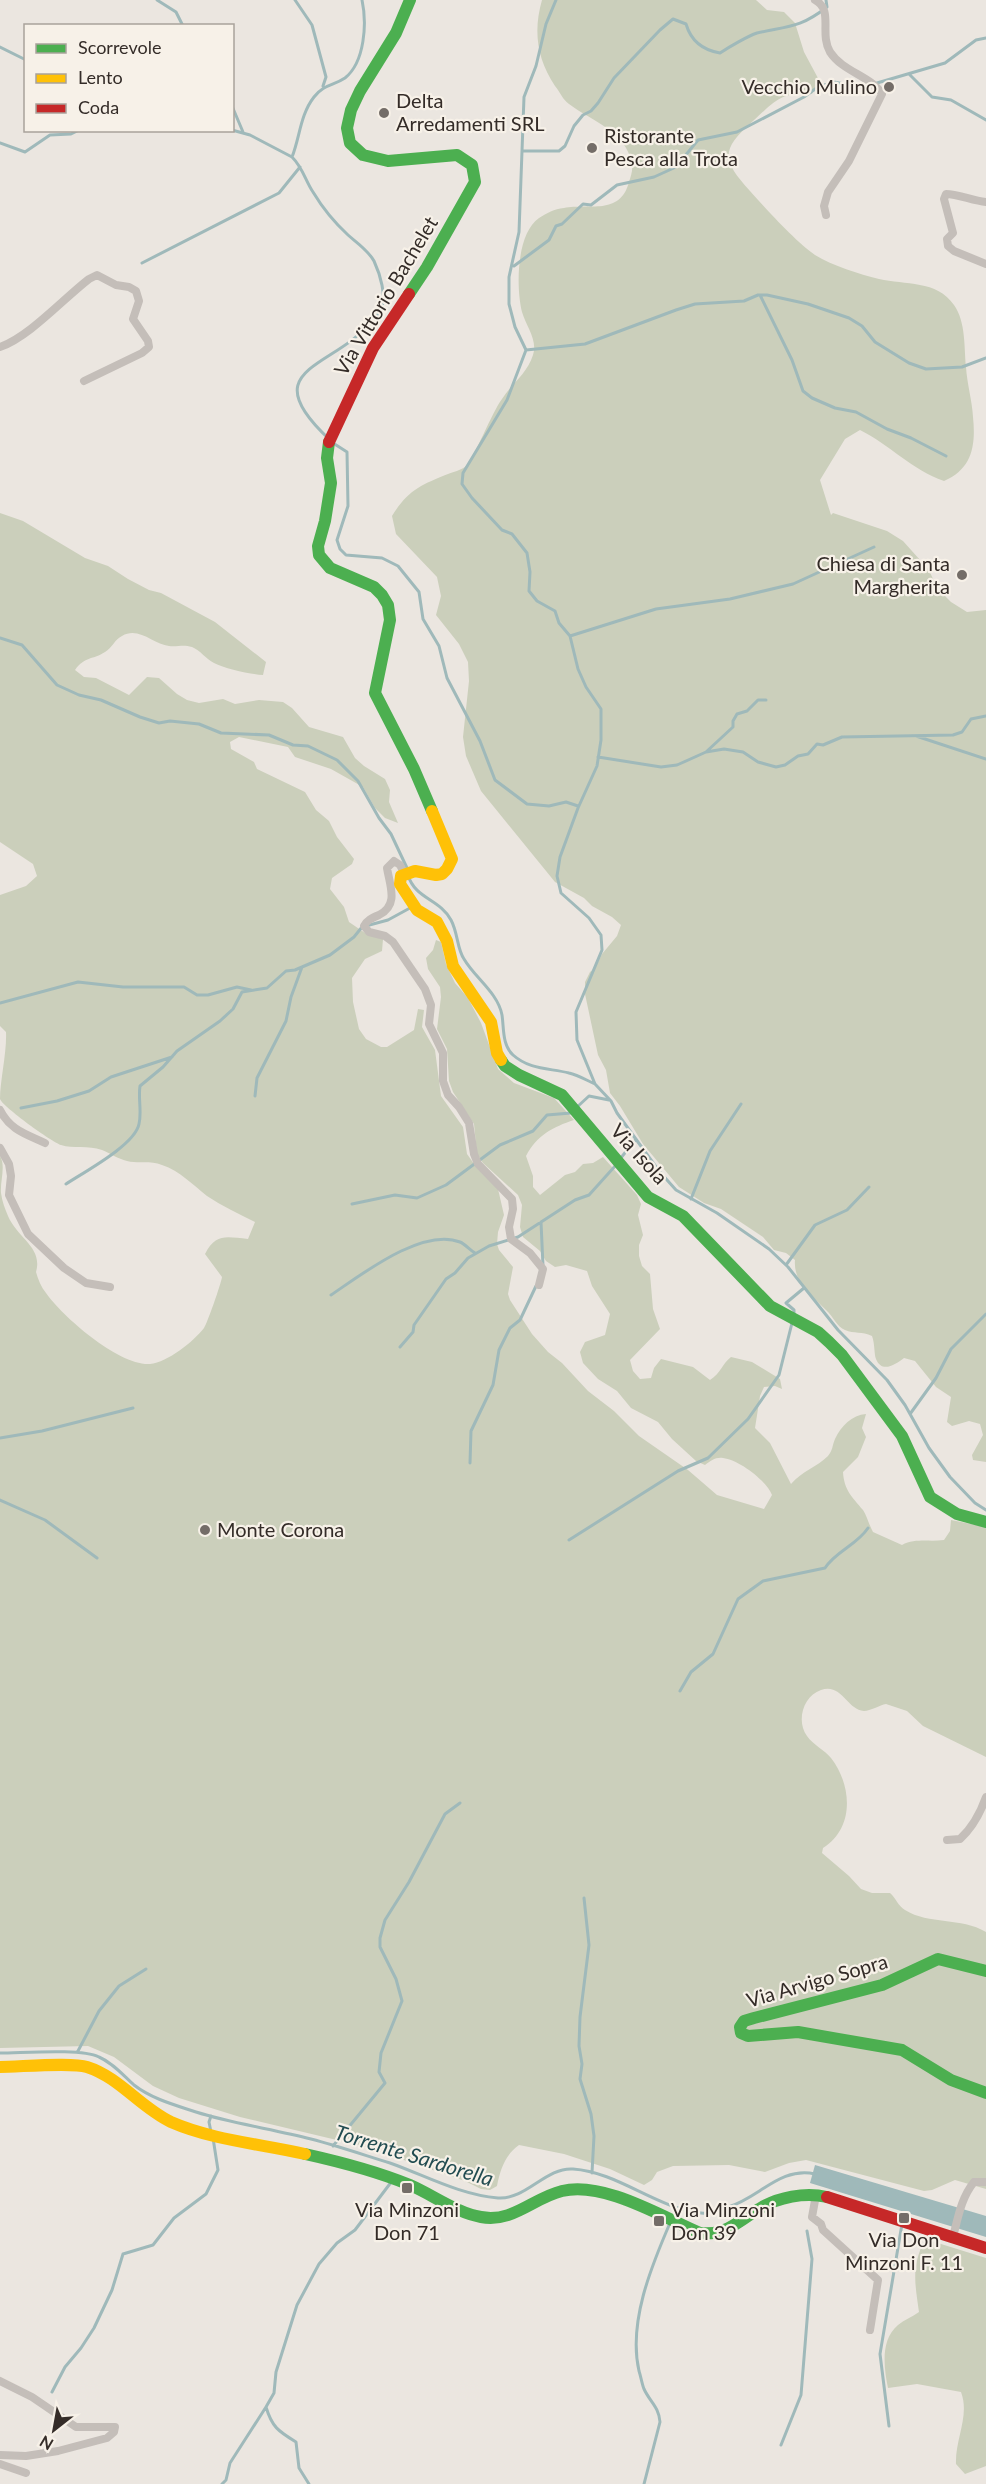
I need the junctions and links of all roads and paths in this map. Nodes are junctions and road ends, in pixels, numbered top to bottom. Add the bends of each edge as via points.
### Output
1 (410, 0) edge
2 (815, 0) edge
3 (986, 202) edge
4 (826, 215) dead end
5 (986, 264) edge
6 (0, 347) edge
7 (84, 381) dead end
8 (404, 873) junction
9 (0, 1110) edge
10 (45, 1143) dead end
11 (0, 1148) edge
12 (539, 1285) dead end
13 (110, 1287) dead end
14 (986, 1522) edge
15 (986, 1797) edge
16 (947, 1840) dead end
17 (986, 1971) edge
18 (0, 2067) edge
19 (986, 2092) edge
20 (986, 2182) edge
21 (816, 2195) junction
22 (954, 2235) junction
23 (986, 2248) edge
24 (870, 2330) dead end
25 (0, 2381) edge
26 (0, 2456) edge
27 (0, 2464) edge
28 (27, 2473) dead end

1 - 8 street, Via Vittorio Bachelet via 394,36 347,116 346,135 358,152 372,158 390,161 457,155 471,163 476,172 475,182 427,267 373,348 329,443 326,456 332,482 317,548 321,560 377,590 390,609 375,693 414,769 452,859 449,867 434,877 414,870
2 - 4 street via 826,13 824,28 829,50 839,63 882,94 849,161 828,192
3 - 5 street via 951,194 944,199 953,233 947,238 948,246
6 - 7 street via 30,330 97,275 132,288 139,301 133,319 149,347
8 - 12 street via 394,861 390,863 390,905 364,926 393,942 425,989 431,1005 429,1024 443,1053 448,1095 469,1123 478,1164 512,1199 511,1239 543,1269
8 - 14 street, Via Isola via 400,884 408,900 437,922 453,966 491,1022 497,1053 505,1066 562,1095 648,1197 683,1216 770,1306 829,1341 902,1437 930,1497 957,1514
9 - 10 street via 14,1129
11 - 13 street via 9,1164 9,1195 28,1234 56,1262 86,1283
15 - 16 street via 967,1833 960,1839
17 - 19 street, Via Arvigo Sopra via 938,1959 882,1985 754,2018 740,2027 748,2036 798,2032 902,2050 951,2080
18 - 21 street via 85,2066 170,2121 380,2173 487,2218 511,2216 546,2195 586,2189 713,2235 727,2232 777,2200
20 - 22 street via 974,2182 963,2200
21 - 22 street
21 - 24 street via 812,2217 878,2280
22 - 23 street
25 - 26 street via 76,2427 115,2427 107,2438 58,2451
27 - 28 street

